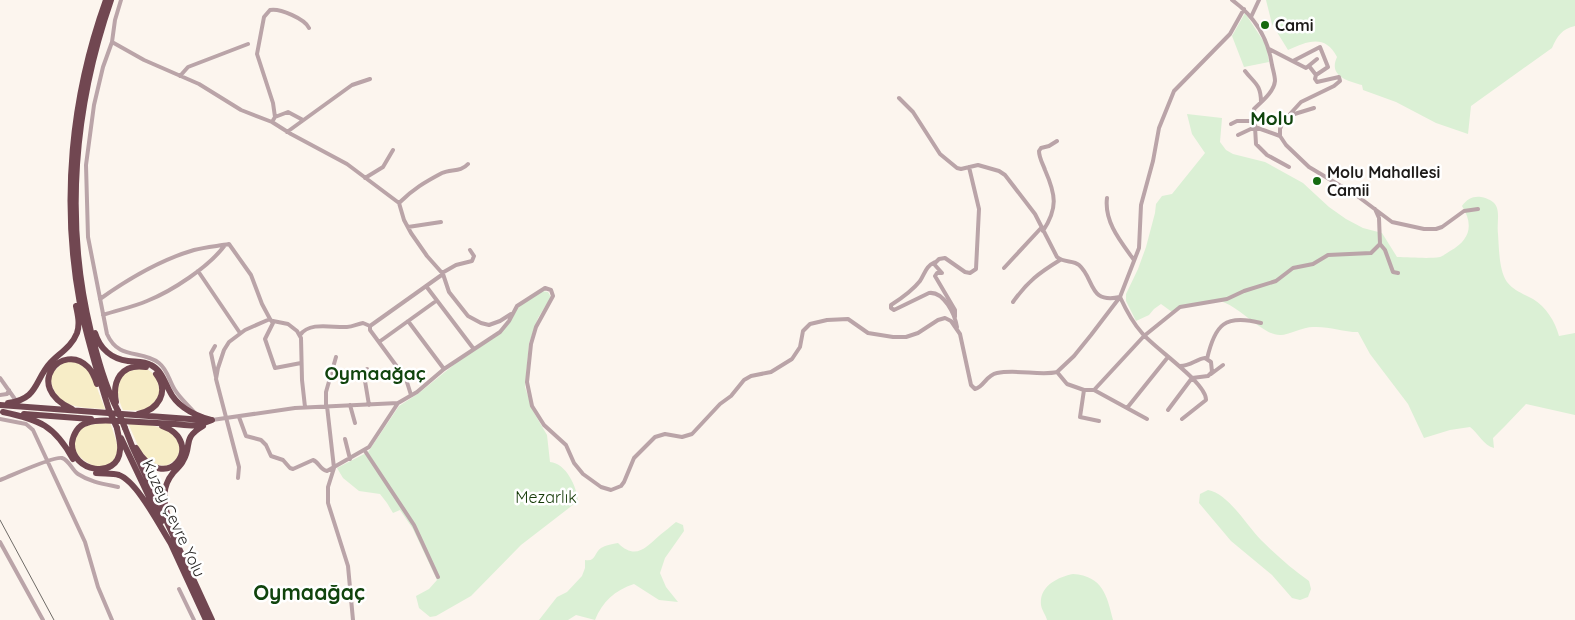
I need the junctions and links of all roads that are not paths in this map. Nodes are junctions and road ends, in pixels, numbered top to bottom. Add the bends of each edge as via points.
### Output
1 (106, 0) edge
2 (111, 0) edge
3 (121, 0) edge
4 (1232, 0) edge
5 (1259, 0) edge
6 (1244, 8) junction
7 (1251, 17) junction
8 (309, 28) dead end
9 (112, 42) junction
10 (248, 44) dead end
11 (1270, 49) junction
12 (1317, 60) dead end
13 (1293, 61) junction
14 (1309, 66) junction
15 (1245, 71) dead end
16 (1316, 75) junction
17 (180, 76) junction
18 (370, 79) dead end
19 (899, 98) dead end
20 (1261, 102) junction
21 (1314, 108) dead end
22 (1288, 116) junction
23 (275, 117) junction
24 (303, 120) junction
25 (1253, 120) junction
26 (272, 122) junction
27 (1231, 124) dead end
28 (1255, 127) junction
29 (287, 132) junction
30 (1238, 135) dead end
31 (1280, 136) junction
32 (1057, 141) dead end
33 (393, 150) dead end
34 (468, 164) dead end
35 (969, 167) junction
36 (1289, 167) dead end
37 (365, 178) junction
38 (1106, 198) dead end
39 (399, 203) junction
40 (1478, 208) dead end
41 (1374, 209) junction
42 (441, 222) dead end
43 (408, 227) junction
44 (1043, 229) junction
45 (71, 232) junction
46 (1380, 244) junction
47 (226, 245) junction
48 (470, 250) dead end
49 (1060, 260) junction
50 (1134, 260) junction
51 (935, 262) junction
52 (80, 268) junction
53 (1004, 268) dead end
54 (198, 271) junction
55 (1398, 273) dead end
56 (442, 274) junction
57 (426, 286) junction
58 (1120, 297) junction
59 (100, 299) junction
60 (436, 301) junction
61 (1013, 302) dead end
62 (514, 312) junction
63 (103, 315) junction
64 (955, 317) junction
65 (272, 320) junction
66 (408, 321) junction
67 (1261, 323) dead end
68 (370, 326) junction
69 (957, 327) junction
70 (240, 333) junction
71 (300, 335) junction
72 (1144, 336) junction
73 (379, 342) junction
74 (215, 346) dead end
75 (473, 348) junction
76 (336, 356) dead end
77 (1168, 357) junction
78 (1207, 358) junction
79 (301, 363) junction
80 (1223, 365) dead end
81 (1179, 366) junction
82 (367, 369) dead end
83 (444, 369) junction
84 (1057, 372) junction
85 (1211, 374) junction
86 (0, 378) edge
87 (1192, 378) junction
88 (216, 379) junction
89 (9, 390) junction
90 (1084, 390) junction
91 (1094, 390) junction
92 (0, 395) edge
93 (411, 395) junction
94 (17, 402) junction
95 (398, 403) junction
96 (350, 405) junction
97 (369, 405) junction
98 (326, 406) junction
99 (305, 407) junction
100 (1, 408) edge
101 (1127, 408) junction
102 (77, 410) junction
103 (1168, 410) dead end
104 (118, 411) junction
105 (106, 412) junction
106 (125, 415) junction
107 (199, 416) junction
108 (239, 417) junction
109 (226, 419) junction
110 (1147, 419) dead end
111 (1182, 419) dead end
112 (2, 420) edge
113 (105, 420) junction
114 (212, 420) junction
115 (1099, 421) dead end
116 (149, 423) junction
117 (354, 423) dead end
118 (117, 428) junction
119 (125, 428) junction
120 (345, 439) dead end
121 (365, 451) junction
122 (350, 459) junction
123 (48, 461) junction
124 (334, 468) junction
125 (238, 478) dead end
126 (0, 480) edge
127 (118, 487) dead end
128 (0, 542) edge
129 (175, 545) junction
130 (438, 577) dead end
131 (179, 589) dead end
132 (43, 620) edge
133 (112, 620) edge
134 (194, 620) edge
135 (206, 620) edge
136 (212, 620) edge
137 (353, 620) edge

1 - 45 highway via 86,66 75,128
2 - 52 highway via 91,69 78,147 76,215
3 - 9 street via 114,20
4 - 6 street
5 - 7 street
6 - 7 street
6 - 50 street via 1230,34 1174,91 1159,128 1142,204 1140,241
7 - 11 street
8 - 23 street via 302,20 278,10 270,10 264,18 258,58
9 - 17 street
9 - 59 street via 94,105 86,165 88,237
10 - 17 street via 188,67
11 - 13 street
11 - 20 street via 1275,81 1271,92
12 - 14 street
13 - 14 street via 1306,68
13 - 16 street via 1320,48 1328,67
14 - 16 street
15 - 20 street via 1258,84
16 - 22 street via 1317,82 1333,77 1339,77 1340,81 1301,102
17 - 26 street via 206,87 249,114
18 - 24 street via 352,85
19 - 35 street via 913,112 940,154 957,168
20 - 25 street via 1254,110
21 - 22 street
22 - 31 street via 1283,121
23 - 24 street via 288,112
23 - 26 street
24 - 29 street
25 - 27 street
25 - 28 street
26 - 29 street
28 - 30 street
28 - 31 street
28 - 36 street via 1256,144 1267,156
29 - 37 street via 347,164
31 - 41 street via 1309,167
32 - 44 street via 1039,151 1054,200 1052,214
33 - 37 street via 383,167
34 - 39 street via 424,182
35 - 44 street via 980,166 1003,173
35 - 51 street via 979,208 976,269 968,273 948,259
37 - 39 street
38 - 50 street via 1112,227
39 - 43 street
40 - 41 street via 1464,211 1442,227 1431,230 1392,222
41 - 46 street via 1380,223
42 - 43 street
43 - 56 street
44 - 49 street
44 - 53 street
45 - 94 highway via 77,334 48,367 34,390
45 - 105 highway via 85,327
46 - 55 street via 1393,272
46 - 72 street via 1370,253 1328,255 1313,264 1293,268 1276,281 1227,299 1180,307
47 - 54 street
47 - 59 street via 190,252 149,269
47 - 65 street via 229,244 251,275
48 - 56 street via 472,261 456,265
49 - 58 street via 1078,264 1102,296
49 - 61 street via 1025,285
50 - 58 street
51 - 64 street via 942,273 935,276 955,310
51 - 64 street via 928,265 920,280 891,308 894,310 935,293 940,295
52 - 104 highway via 95,348
52 - 107 highway via 94,330 102,348 117,359 152,365 179,404
54 - 63 street via 149,300
54 - 70 street
56 - 57 street
56 - 62 street via 451,294 474,320 492,324
57 - 60 street
57 - 68 street
58 - 72 street
58 - 84 street via 1080,349
59 - 63 street
60 - 66 street
60 - 75 street
62 - 69 street via 517,306 543,289 552,292 531,344 527,382 532,406 544,426 566,445 583,474 611,490 621,486 634,458 655,437 692,434 744,380 771,372 792,359 800,347 803,331 810,324 848,319 868,332 892,337 918,333 941,319 948,319
62 - 75 street via 500,332
63 - 107 street via 113,344 125,352 160,363 176,392
64 - 69 street
65 - 70 street
65 - 71 street via 288,324
65 - 79 street via 265,339 276,368
66 - 73 street
66 - 83 street
67 - 78 street via 1248,320 1223,324 1213,337
68 - 71 street via 363,323 348,327 320,326
68 - 73 street
69 - 84 street via 974,388 980,388 989,376 996,373
70 - 88 street via 225,348
71 - 79 street
72 - 77 street
72 - 91 street
73 - 93 street via 406,379
74 - 88 street via 210,353
75 - 83 street
76 - 98 street via 326,392
77 - 81 street
77 - 101 street
78 - 81 street
78 - 85 street via 1211,362
79 - 99 street
80 - 85 street
81 - 87 street
82 - 97 street via 364,380
83 - 93 street
84 - 90 street via 1066,384
85 - 87 street
86 - 89 street
87 - 103 street
87 - 111 street via 1206,399
88 - 109 street
89 - 92 street via 7,394
89 - 94 street
90 - 91 street
90 - 115 street via 1080,417
91 - 101 street
93 - 95 street
94 - 100 highway
95 - 97 street
95 - 121 street
96 - 97 street
96 - 98 street
96 - 117 street
98 - 99 street
98 - 124 street
99 - 108 street
100 - 102 highway
100 - 113 highway
100 - 129 highway via 52,430 85,470 127,479
101 - 110 street
102 - 105 highway
102 - 105 highway via 54,396 48,383 50,371 65,360 79,361 87,366 94,376
104 - 106 highway via 114,390 122,372 130,367 150,369 161,384 158,403 147,412
104 - 119 highway, bridge
105 - 106 highway
105 - 118 highway, Kuzey Çevre Yolu, bridge
106 - 114 highway
107 - 114 highway
108 - 109 street
108 - 124 street via 246,436 260,440 271,456 283,460 290,468 312,460 324,471
109 - 114 street
109 - 125 street via 239,467
112 - 123 street via 31,427
113 - 116 highway
113 - 118 highway via 85,423 74,434 73,451 84,465 102,469 117,460 120,450
114 - 116 highway via 196,426
114 - 129 highway via 188,438 183,462 165,487 164,503
116 - 119 highway via 172,429 180,438 182,454 168,467 158,469 148,465
118 - 129 highway, Kuzey Çevre Yolu
119 - 129 highway, Kuzey Çevre Yolu
120 - 122 street
121 - 122 street
121 - 130 street via 414,525
122 - 124 street
123 - 126 street
123 - 127 street via 64,459 84,478
123 - 133 street via 86,545
124 - 137 street via 328,487 328,503 348,566
128 - 132 street
129 - 135 highway, Kuzey Çevre Yolu
129 - 136 highway, Kuzey Çevre Yolu
131 - 134 street

